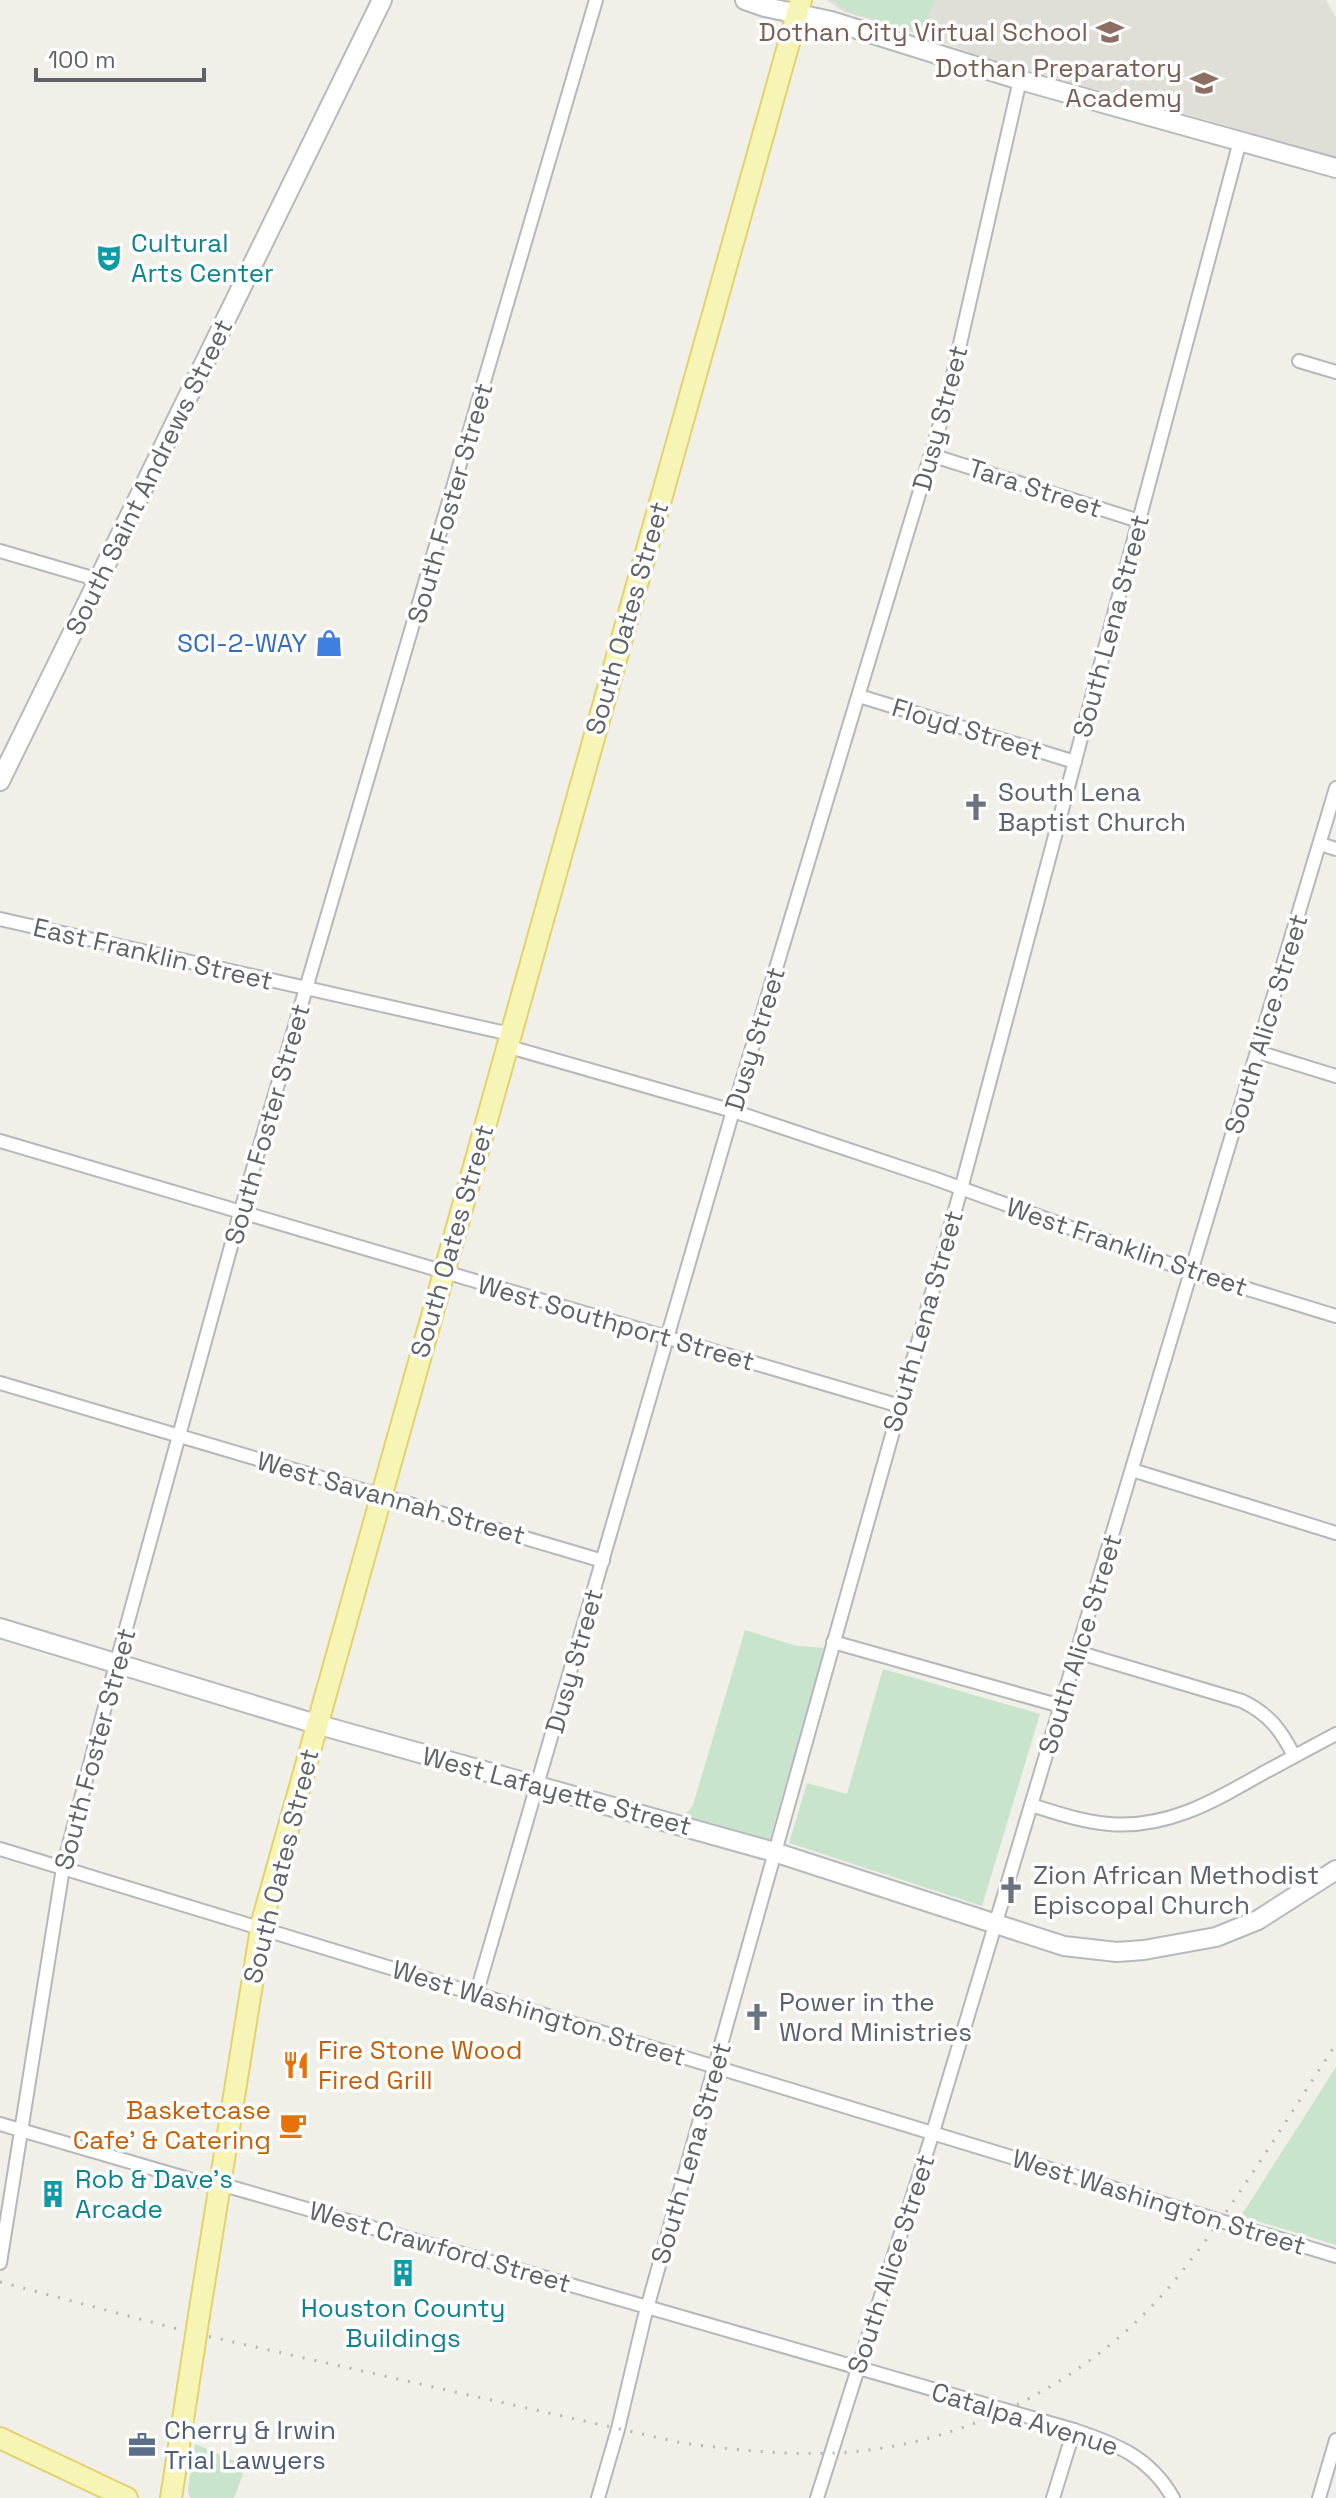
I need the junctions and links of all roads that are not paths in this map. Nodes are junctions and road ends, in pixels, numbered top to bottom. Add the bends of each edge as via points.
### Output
1 (382, 0) edge
2 (596, 0) edge
3 (745, 0) edge
4 (800, 6) edge
5 (1020, 80) junction
6 (1240, 141) junction
7 (1336, 168) edge
8 (1299, 361) dead end
9 (1336, 372) edge
10 (931, 455) junction
11 (1139, 521) junction
12 (0, 551) edge
13 (99, 580) junction
14 (859, 696) junction
15 (1075, 762) junction
16 (0, 781) edge
17 (1336, 788) edge
18 (1320, 844) junction
19 (1336, 849) edge
20 (0, 919) edge
21 (307, 988) junction
22 (508, 1040) junction
23 (1258, 1052) junction
24 (1336, 1076) edge
25 (733, 1111) junction
26 (0, 1141) edge
27 (961, 1189) junction
28 (241, 1210) junction
29 (443, 1272) junction
30 (1192, 1272) junction
31 (1336, 1316) edge
32 (667, 1338) junction
33 (0, 1383) edge
34 (900, 1406) junction
35 (178, 1436) junction
36 (1132, 1470) junction
37 (381, 1495) junction
38 (1336, 1533) edge
39 (603, 1561) junction
40 (0, 1628) edge
41 (833, 1642) junction
42 (1077, 1652) junction
43 (116, 1663) junction
44 (1061, 1706) junction
45 (316, 1724) junction
46 (1336, 1734) edge
47 (1294, 1756) junction
48 (538, 1786) junction
49 (1031, 1805) junction
50 (0, 1849) edge
51 (774, 1852) junction
52 (63, 1868) junction
53 (1336, 1870) edge
54 (995, 1925) junction
55 (260, 1930) junction
56 (476, 1995) junction
57 (716, 2066) junction
58 (0, 2124) edge
59 (21, 2131) junction
60 (933, 2132) junction
61 (219, 2184) junction
62 (1336, 2256) edge
63 (0, 2263) edge
64 (648, 2307) junction
65 (858, 2368) junction
66 (1074, 2430) junction
67 (0, 2438) edge
68 (1336, 2440) edge
69 (127, 2498) edge
70 (171, 2498) edge
71 (598, 2498) edge
72 (817, 2498) edge
73 (1053, 2498) edge
74 (1173, 2498) edge
75 (1319, 2498) edge

1 - 13 street, South Saint Andrews Street
2 - 21 street, South Foster Street
3 - 4 street via 765,7
4 - 5 street
4 - 22 main road, South Oates Street
5 - 6 street
5 - 10 street, Dusy Street
6 - 7 street
6 - 11 street, South Lena Street
8 - 9 street
10 - 11 street, Tara Street
10 - 14 street, Dusy Street
11 - 15 street, South Lena Street
12 - 13 street
13 - 16 street, South Saint Andrews Street
14 - 15 street, Floyd Street
14 - 25 street, Dusy Street
15 - 27 street, South Lena Street
17 - 18 street, South Alice Street
18 - 19 street
18 - 23 street, South Alice Street
20 - 21 street, East Franklin Street
21 - 22 street, West Franklin Street
21 - 28 street, South Foster Street
22 - 25 street, West Franklin Street
22 - 29 main road, South Oates Street
23 - 24 street
23 - 30 street, South Alice Street
25 - 27 street, West Franklin Street
25 - 32 street, Dusy Street
26 - 28 street, West Southport Street
27 - 30 street, West Franklin Street
27 - 34 street, South Lena Street
28 - 29 street, West Southport Street
28 - 35 street, South Foster Street
29 - 32 street, West Southport Street
29 - 37 main road, South Oates Street
30 - 31 street, West Franklin Street
30 - 36 street, South Alice Street
32 - 34 street, West Southport Street
32 - 39 street, Dusy Street
33 - 35 street, West Savannah Street
34 - 41 street, South Lena Street
35 - 37 street, West Savannah Street
35 - 43 street, South Foster Street
36 - 38 street
36 - 42 street, South Alice Street
37 - 39 street, West Savannah Street
37 - 45 main road, South Oates Street
39 - 48 street, Dusy Street
40 - 43 street, West Lafayette Street
41 - 44 street
41 - 51 street, South Lena Street
42 - 44 street, South Alice Street
42 - 47 street via 1242,1701 1272,1720
43 - 45 street, West Lafayette Street
43 - 52 street, South Foster Street
44 - 49 street, South Alice Street
45 - 48 street, West Lafayette Street
45 - 55 main road, South Oates Street
46 - 47 street
47 - 49 street via 1206,1805 1164,1820 1084,1821
48 - 51 street, West Lafayette Street
48 - 56 street, Dusy Street
49 - 54 street, South Alice Street
50 - 52 street, West Washington Street
51 - 54 street, West Lafayette Street
51 - 57 street, South Lena Street
52 - 55 street, West Washington Street
52 - 59 street, South Foster Street
53 - 54 street, West Lafayette Street via 1258,1920 1168,1948 1089,1950
54 - 60 street, South Alice Street
55 - 56 street, West Washington Street
55 - 61 main road, South Oates Street
56 - 57 street, West Washington Street
57 - 60 street, West Washington Street
57 - 64 street, South Lena Street
58 - 59 street, West Crawford Street
59 - 61 street, West Crawford Street
59 - 63 street, South Foster Street
60 - 62 street, West Washington Street
60 - 65 street, South Alice Street
61 - 64 street, West Crawford Street
61 - 70 main road, South Oates Street, bridge
64 - 65 street, West Crawford Street
64 - 71 street, South Lena Street
65 - 66 street, Catalpa Avenue
65 - 72 street, South Alice Street
66 - 73 street
66 - 74 street, Catalpa Avenue via 1137,2456
67 - 69 main road
68 - 75 street

